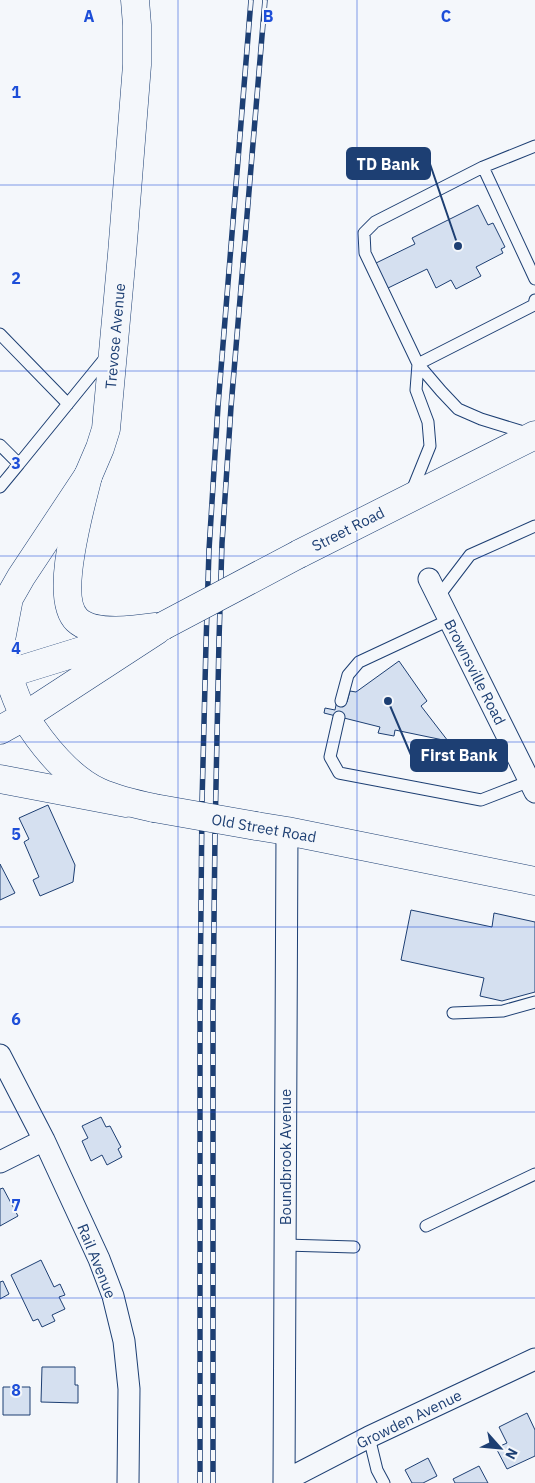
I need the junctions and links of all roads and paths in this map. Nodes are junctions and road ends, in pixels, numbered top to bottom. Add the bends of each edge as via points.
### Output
1 (135, 0) edge
2 (535, 146) edge
3 (483, 167) junction
4 (535, 278) edge
5 (535, 300) edge
6 (0, 334) edge
7 (114, 348) junction
8 (418, 364) junction
9 (68, 404) junction
10 (534, 435) edge
11 (0, 445) edge
12 (19, 464) junction
13 (88, 476) junction
14 (0, 487) edge
15 (409, 498) junction
16 (535, 526) edge
17 (433, 588) joint
18 (4, 600) edge
19 (449, 620) junction
20 (163, 626) junction
21 (0, 645) edge
22 (2, 668) edge
23 (341, 701) dead end
24 (25, 716) junction
25 (339, 717) dead end
26 (0, 730) edge
27 (0, 779) edge
28 (532, 786) edge
29 (126, 802) junction
30 (287, 831) junction
31 (535, 881) edge
32 (535, 1002) edge
33 (453, 1012) dead end
34 (0, 1055) edge
35 (44, 1140) junction
36 (0, 1162) edge
37 (535, 1174) edge
38 (426, 1226) dead end
39 (285, 1245) junction
40 (354, 1246) dead end
41 (535, 1359) edge
42 (369, 1437) junction
43 (284, 1482) edge
44 (128, 1483) edge
45 (384, 1483) edge

1 - 7 street, Trevose Avenue via 137,65
2 - 3 lane
3 - 4 lane
3 - 8 lane via 375,222 364,233 365,253
5 - 8 lane via 534,305
6 - 9 lane
7 - 9 lane
7 - 13 street, Trevose Avenue via 106,429
8 - 10 lane via 458,409
8 - 15 lane via 416,390 428,422 430,446
9 - 12 lane
10 - 15 street, Street Road
11 - 12 lane
12 - 14 lane
13 - 18 street, Trevose Avenue
13 - 20 street via 68,570 67,596 71,612 82,624 106,630
15 - 20 street, Street Road, bridge
16 - 17 lane via 470,555
17 - 19 street, Brownsville Road
18 - 21 street, Trevose Avenue
19 - 23 lane via 359,662 348,675
19 - 28 street, Brownsville Road
20 - 22 street, Street Road
20 - 24 street, Street Road
22 - 24 street
24 - 26 street, Street Road
24 - 29 street, Old Street Road via 73,776 98,792
25 - 28 lane via 330,757 339,773 481,800
27 - 29 street
29 - 30 street, Old Street Road, bridge
30 - 31 street, Old Street Road
30 - 39 street, Boundbrook Avenue
32 - 33 lane via 503,1011
34 - 35 street, Rail Avenue
35 - 36 street
35 - 44 street, Rail Avenue via 99,1259 124,1341 129,1389
37 - 38 lane
39 - 40 lane
39 - 43 street, Boundbrook Avenue
41 - 42 street, Growden Avenue
42 - 43 street, Growden Avenue
42 - 45 lane via 377,1470

